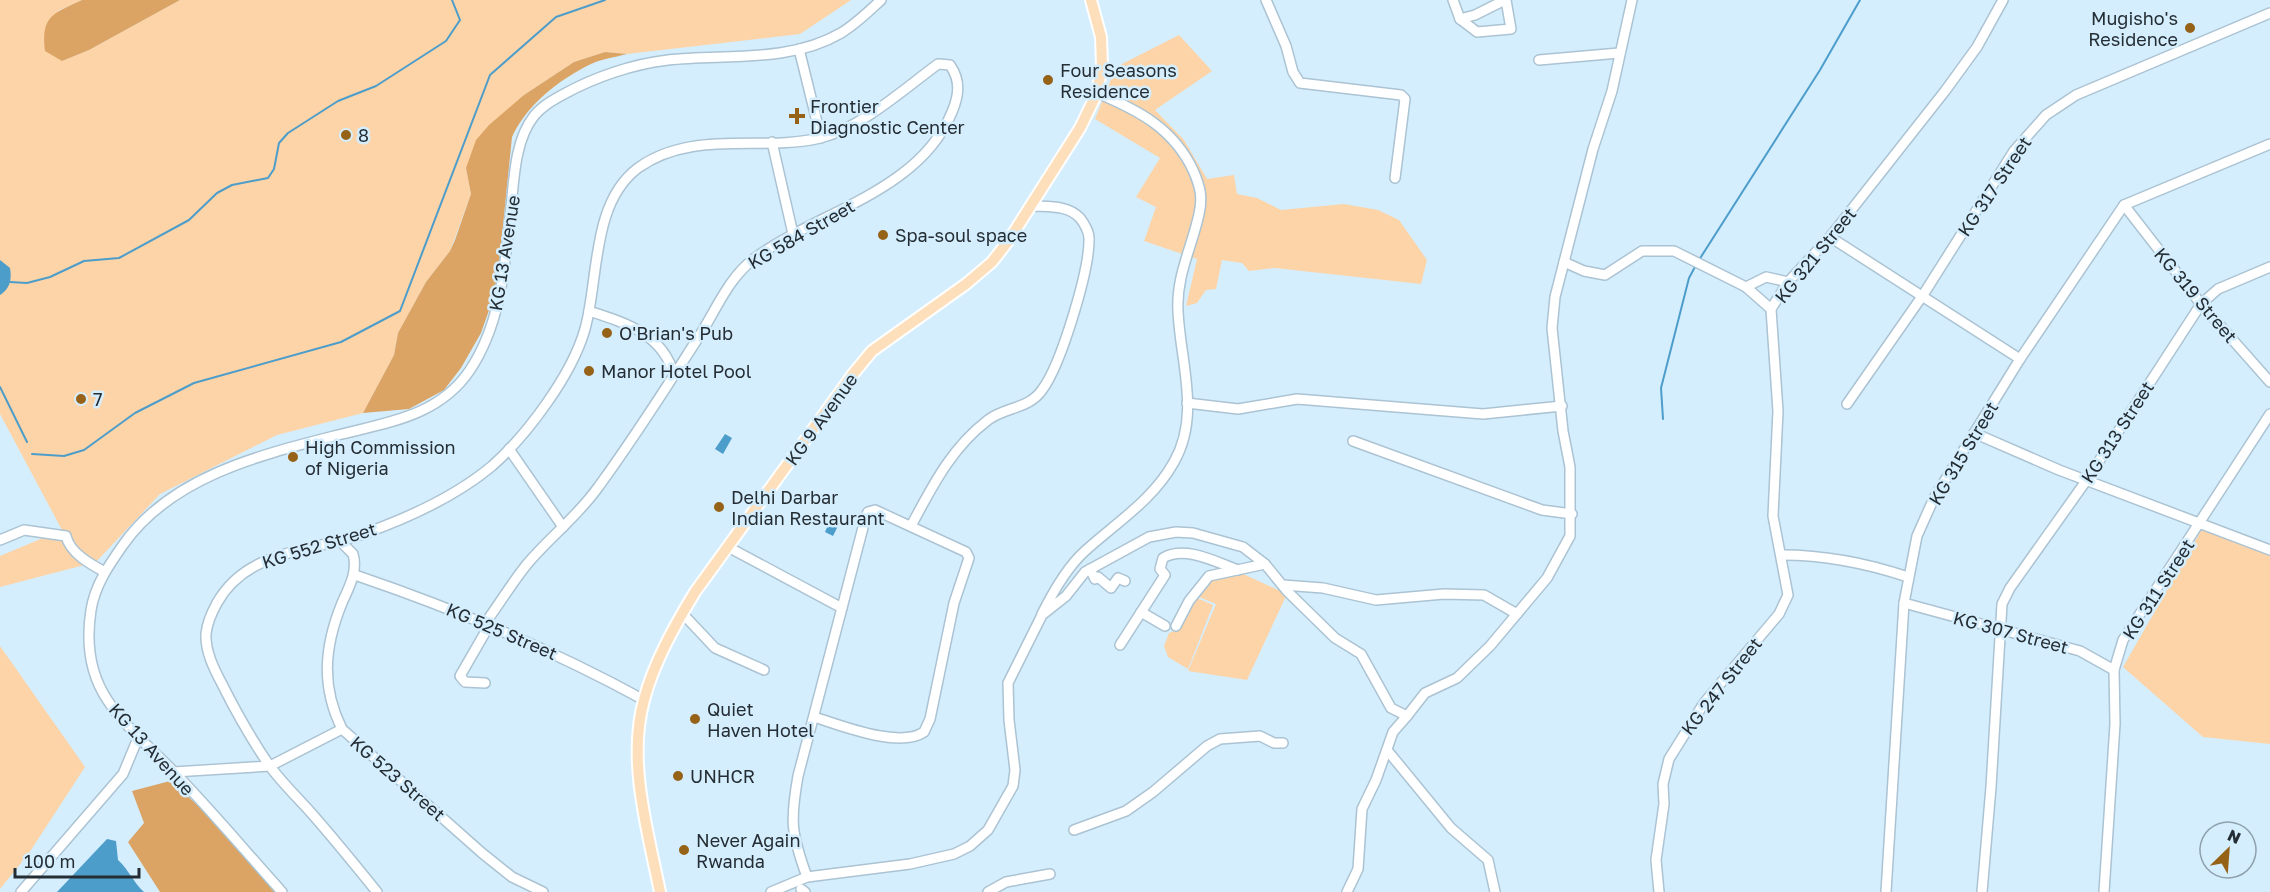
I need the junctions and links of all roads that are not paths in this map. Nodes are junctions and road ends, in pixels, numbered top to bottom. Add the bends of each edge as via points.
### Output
1 (881, 0) edge
2 (1091, 0) edge
3 (1266, 0) edge
4 (1453, 0) edge
5 (1505, 0) edge
6 (1632, 0) edge
7 (2003, 0) edge
8 (2270, 13) edge
9 (1460, 19) junction
10 (799, 49) junction
11 (1619, 53) junction
12 (1539, 60) dead end
13 (944, 63) joint
14 (1097, 93) junction
15 (821, 138) junction
16 (772, 142) junction
17 (2270, 144) edge
18 (1395, 178) dead end
19 (2124, 205) junction
20 (1033, 206) junction
21 (793, 234) junction
22 (1830, 237) junction
23 (1564, 262) junction
24 (2270, 267) edge
25 (1788, 282) junction
26 (1746, 286) junction
27 (1923, 295) junction
28 (2202, 304) junction
29 (1771, 309) junction
30 (589, 311) junction
31 (2020, 359) junction
32 (674, 375) junction
33 (2270, 382) edge
34 (1187, 404) junction
35 (1847, 405) dead end
36 (1562, 406) junction
37 (2270, 414) edge
38 (1974, 433) junction
39 (1353, 441) dead end
40 (509, 449) junction
41 (2086, 481) junction
42 (1572, 514) junction
43 (2201, 522) junction
44 (911, 526) junction
45 (563, 527) junction
46 (0, 540) edge
47 (339, 540) junction
48 (728, 547) junction
49 (2270, 550) edge
50 (1782, 555) junction
51 (1265, 564) junction
52 (1090, 569) junction
53 (1238, 570) junction
54 (105, 572) junction
55 (355, 574) junction
56 (1908, 577) junction
57 (1125, 581) dead end
58 (1283, 585) junction
59 (1904, 603) junction
60 (842, 608) junction
61 (1141, 612) junction
62 (682, 613) junction
63 (1517, 614) junction
64 (1042, 615) junction
65 (488, 623) junction
66 (1165, 626) dead end
67 (1176, 627) dead end
68 (2000, 629) junction
69 (1120, 645) dead end
70 (764, 670) dead end
71 (2114, 670) junction
72 (485, 683) dead end
73 (644, 700) junction
74 (1407, 716) junction
75 (814, 717) junction
76 (342, 729) junction
77 (138, 738) junction
78 (1283, 743) dead end
79 (1387, 750) junction
80 (270, 766) junction
81 (174, 772) junction
82 (1074, 830) dead end
83 (1050, 874) dead end
84 (807, 877) junction
85 (21, 892) edge
86 (282, 892) edge
87 (377, 892) edge
88 (543, 892) edge
89 (660, 892) edge
90 (771, 892) edge
91 (988, 892) edge
92 (1347, 892) edge
93 (1495, 892) edge
94 (1659, 892) edge
95 (1886, 892) edge
96 (1982, 892) edge
97 (2104, 892) edge

1 - 10 street, KG 13 Avenue via 840,34
2 - 14 main road, KG 9 Avenue via 1101,37
3 - 18 street via 1300,83 1401,95 1404,99
4 - 9 street
5 - 9 street
5 - 9 street via 1512,29 1477,32
6 - 11 street
7 - 22 street, KG 321 Street via 1946,91
8 - 27 street, KG 317 Street via 2058,105 2014,151
10 - 15 street
10 - 54 street, KG 13 Avenue via 768,55 663,60 592,81 543,106 533,117 519,152 497,307 474,362 451,392 411,417 283,449 198,482 149,515
11 - 12 street
11 - 23 street
13 - 15 street, KG 552 Street via 852,124
13 - 21 street, KG 584 Street via 954,71 958,94 945,128 932,147 869,194
14 - 20 main road, KG 9 Avenue
14 - 34 street via 1131,107 1165,130 1188,159 1200,188 1199,216 1178,285
15 - 16 street, KG 552 Street
16 - 21 street
16 - 30 street, KG 552 Street via 726,142 689,148 663,156 632,174 605,221
17 - 19 street
19 - 28 street, KG 319 Street
19 - 31 street, KG 315 Street
20 - 44 street via 1069,209 1081,219 1089,237 1065,339 1042,391 1034,400 988,420 957,449
20 - 48 main road, KG 9 Avenue via 992,262 872,351
21 - 32 street, KG 584 Street via 741,269
22 - 25 street, KG 321 Street
22 - 27 street
23 - 26 street via 1605,275 1642,251 1674,251
23 - 36 street via 1552,328
24 - 28 street, KG 313 Street via 2218,289
25 - 26 street via 1766,277
25 - 29 street, KG 321 Street
26 - 29 street
27 - 31 street
27 - 35 street, KG 317 Street
28 - 33 street, KG 319 Street
28 - 41 street, KG 313 Street
29 - 50 street, KG 321 Street via 1778,411 1773,516
30 - 32 street via 653,339 670,361
30 - 40 street, KG 552 Street via 577,351 545,403
31 - 38 street, KG 315 Street
32 - 45 street, KG 584 Street via 598,489
34 - 36 street via 1238,409 1297,399 1483,414
34 - 64 street via 1186,435 1166,476 1153,493 1083,552
36 - 42 street
37 - 43 street, KG 311 Street
38 - 41 street
38 - 56 street, KG 315 Street via 1926,516
39 - 42 street via 1542,510
40 - 45 street
40 - 47 street, KG 552 Street via 468,484 427,507
41 - 43 street
41 - 68 street, KG 313 Street via 2010,588 2002,604
42 - 63 street via 1566,545 1547,578
43 - 49 street
43 - 71 street, KG 311 Street via 2123,640
44 - 60 street via 875,510 868,512
44 - 75 street via 966,552 969,558 954,603 927,726 920,734 902,738
45 - 65 street, KG 584 Street via 527,564
46 - 54 street via 24,530 66,536 68,546
47 - 55 street, KG 523 Street via 353,554
47 - 80 street, KG 552 Street via 272,557 253,566 224,591 207,627 208,652 215,672
48 - 60 street
48 - 62 main road, KG 9 Avenue
50 - 56 street via 1817,555 1870,564
50 - 94 street, KG 247 Street via 1788,595 1785,605 1704,703 1669,759 1657,851
51 - 52 street via 1223,540 1176,532 1149,537
51 - 53 street
51 - 58 street
52 - 57 street via 1095,579 1098,577 1111,588 1118,578
52 - 64 street
53 - 61 street via 1188,554 1169,555 1163,558 1160,569 1165,575
53 - 67 street via 1209,576 1189,601
54 - 77 street, KG 13 Avenue via 93,596 87,646 107,700
55 - 65 street, KG 525 Street
55 - 76 street, KG 523 Street via 331,634 325,669 332,710
56 - 59 street, KG 315 Street
58 - 63 street via 1323,588 1376,600 1484,595
58 - 74 street via 1335,638 1361,654 1391,708
59 - 68 street, KG 307 Street
59 - 95 street, KG 315 Street
60 - 75 street
61 - 66 street
61 - 69 street
62 - 70 street via 715,648
62 - 73 main road, KG 9 Avenue
63 - 74 street via 1457,678 1425,693
64 - 84 street via 1008,683 1013,786 987,830 954,854 910,864
65 - 72 street, KG 584 Street via 460,676 465,682
65 - 73 street, KG 525 Street via 584,667
68 - 71 street, KG 307 Street via 2080,651
68 - 96 street, KG 313 Street
71 - 97 street, KG 311 Street via 2113,778
73 - 89 main road, KG 9 Avenue via 639,760
74 - 79 street via 1393,732
75 - 84 street via 798,776 791,823
76 - 80 street
76 - 88 street, KG 523 Street via 482,853 512,877
77 - 81 street, KG 13 Avenue
77 - 85 street via 123,774
78 - 82 street via 1260,736 1220,739 1126,811
79 - 92 street via 1362,809 1358,869
79 - 93 street via 1451,828 1488,860
80 - 81 street
80 - 87 street, KG 552 Street
81 - 86 street, KG 13 Avenue
83 - 91 street via 1006,882
84 - 90 street

